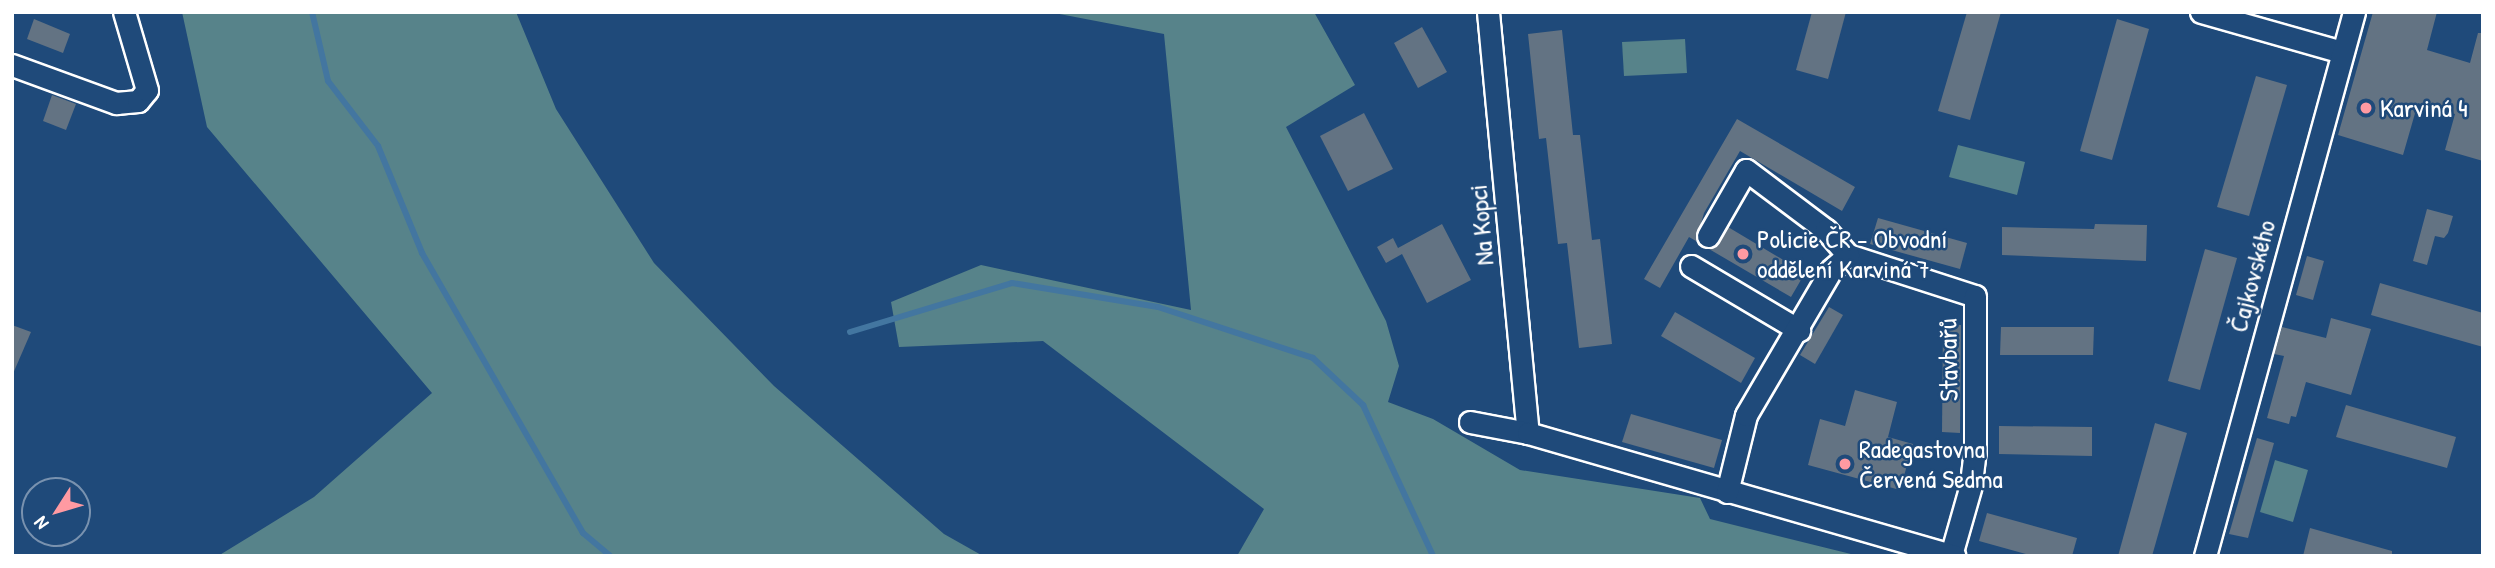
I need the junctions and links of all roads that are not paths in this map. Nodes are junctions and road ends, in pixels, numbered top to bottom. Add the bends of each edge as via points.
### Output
1 (124, 12) edge
2 (1488, 12) edge
3 (2201, 12) edge
4 (2354, 12) edge
5 (2342, 52) junction
6 (12, 65) edge
7 (1708, 236) dead end
8 (1847, 256) junction
9 (1691, 266) dead end
10 (1799, 330) junction
11 (1470, 422) dead end
12 (1528, 433) junction
13 (1727, 492) junction
14 (1953, 555) edge
15 (2205, 556) edge

1 - 6 street via 147,90 138,101 116,103
2 - 12 street, Na Kopci
3 - 5 street
4 - 5 street, Čajkovského
5 - 15 street, Čajkovského
7 - 8 street via 1746,170 1826,230
8 - 10 street via 1831,270
8 - 14 street, Stavbařů via 1975,296 1975,450
9 - 10 street
10 - 13 street via 1746,415
11 - 12 street, Stavbařů
12 - 13 street, Stavbařů
13 - 14 street, Stavbařů

